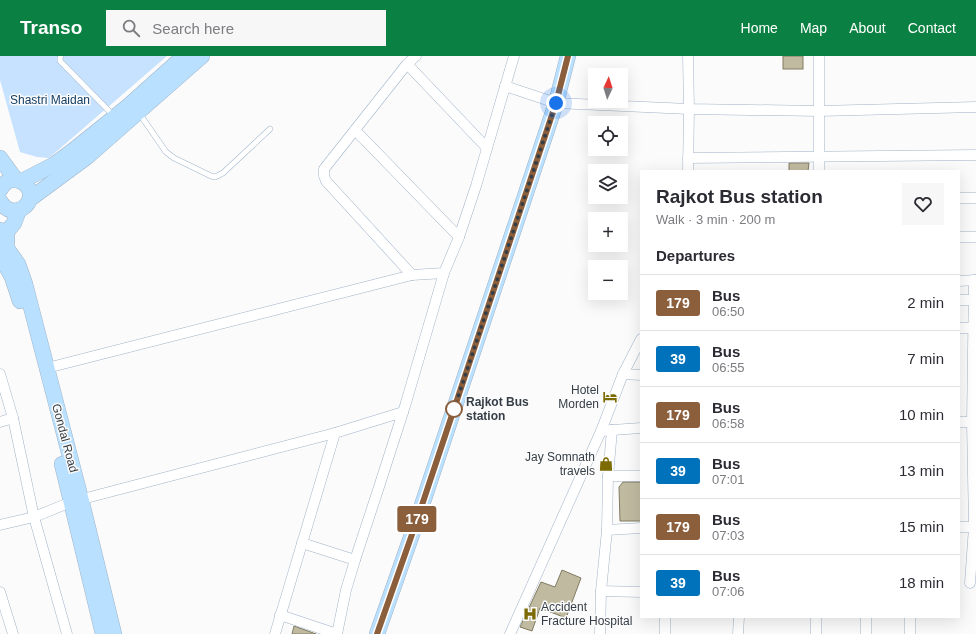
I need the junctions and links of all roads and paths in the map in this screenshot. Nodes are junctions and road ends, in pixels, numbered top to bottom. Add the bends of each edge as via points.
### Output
1 (61, 56) edge
2 (184, 56) edge
3 (202, 56) edge
4 (416, 56) edge
5 (514, 56) edge
6 (568, 56) edge
7 (688, 56) edge
8 (819, 56) edge
9 (407, 64) junction
10 (505, 86) junction
11 (556, 103) junction
12 (976, 107) edge
13 (689, 109) junction
14 (819, 111) junction
15 (138, 112) junction
16 (115, 117) junction
17 (270, 129) dead end
18 (354, 130) junction
19 (487, 148) junction
20 (976, 155) edge
21 (820, 156) junction
22 (0, 158) edge
23 (688, 158) junction
24 (688, 170) edge
25 (819, 170) edge
26 (19, 180) junction
27 (30, 198) junction
28 (960, 198) edge
29 (976, 198) edge
30 (0, 201) edge
31 (19, 210) junction
32 (459, 236) junction
33 (960, 237) edge
34 (976, 237) edge
35 (2, 243) edge
36 (444, 273) junction
37 (412, 275) junction
38 (975, 280) edge
39 (960, 281) edge
40 (960, 300) edge
41 (975, 300) edge
42 (960, 328) edge
43 (975, 328) edge
44 (640, 341) edge
45 (47, 368) junction
46 (0, 374) edge
47 (622, 374) junction
48 (640, 375) edge
49 (403, 412) junction
50 (13, 418) junction
51 (0, 422) edge
52 (960, 422) edge
53 (974, 422) edge
54 (640, 428) edge
55 (612, 430) junction
56 (601, 431) junction
57 (335, 433) junction
58 (608, 476) junction
59 (640, 476) edge
60 (76, 500) junction
61 (34, 517) junction
62 (0, 525) edge
63 (960, 527) edge
64 (975, 527) edge
65 (640, 528) edge
66 (607, 530) junction
67 (302, 543) junction
68 (355, 560) junction
69 (970, 583) dead end
70 (601, 591) junction
71 (0, 592) edge
72 (640, 592) edge
73 (280, 615) junction
74 (665, 618) edge
75 (739, 618) edge
76 (816, 618) edge
77 (866, 618) edge
78 (910, 618) edge
79 (13, 634) edge
80 (67, 634) edge
81 (103, 634) edge
82 (114, 634) edge
83 (275, 634) edge
84 (337, 634) edge
85 (377, 634) edge
86 (510, 634) edge
87 (600, 634) edge
88 (665, 634) edge
89 (738, 634) edge
90 (816, 634) edge
91 (866, 634) edge
92 (910, 634) edge

1 - 16 lane via 60,61
2 - 16 main road
3 - 15 main road
4 - 9 street
5 - 10 street
6 - 11 main road
7 - 13 street
8 - 14 street
9 - 18 street
9 - 19 street
10 - 11 street
10 - 19 street
11 - 13 street
11 - 85 main road
12 - 14 street
13 - 14 street
13 - 23 street
14 - 21 street
15 - 17 lane via 166,152 215,177 223,173
15 - 27 main road via 86,157
16 - 26 main road via 60,160
18 - 32 street
18 - 37 street via 324,169 324,176
19 - 32 street
20 - 21 street
21 - 23 street
21 - 25 street
22 - 26 main road
23 - 24 street
26 - 27 main road via 29,188
26 - 30 main road via 11,180 2,185
27 - 31 main road via 26,206
28 - 29 street
30 - 31 main road via 9,210
31 - 35 main road
32 - 36 street
33 - 34 street
35 - 45 main road, Gondal Road via 18,264 22,275
35 - 60 main road, Gondal Road
36 - 37 street
36 - 49 street
37 - 45 street
38 - 39 street
38 - 41 street
40 - 41 street
41 - 43 street
42 - 43 street
43 - 53 street
44 - 47 street
45 - 60 main road, Gondal Road
46 - 50 street
47 - 48 street
47 - 56 street
49 - 57 street
49 - 68 street
50 - 51 street
50 - 61 street
52 - 53 street
53 - 64 street
54 - 55 street
55 - 56 street
55 - 58 street
56 - 86 street
57 - 60 street
57 - 67 street
58 - 59 street
58 - 66 street
60 - 61 street
60 - 81 main road, Gondal Road
60 - 82 main road, Gondal Road
61 - 62 street
61 - 80 street
63 - 64 street
64 - 69 street
65 - 66 street
66 - 70 street
67 - 68 street
67 - 73 street
68 - 84 street
70 - 72 street
70 - 87 street
71 - 79 street
73 - 83 street
73 - 84 street
74 - 88 street
75 - 89 street
76 - 90 street
77 - 91 street
78 - 92 street

